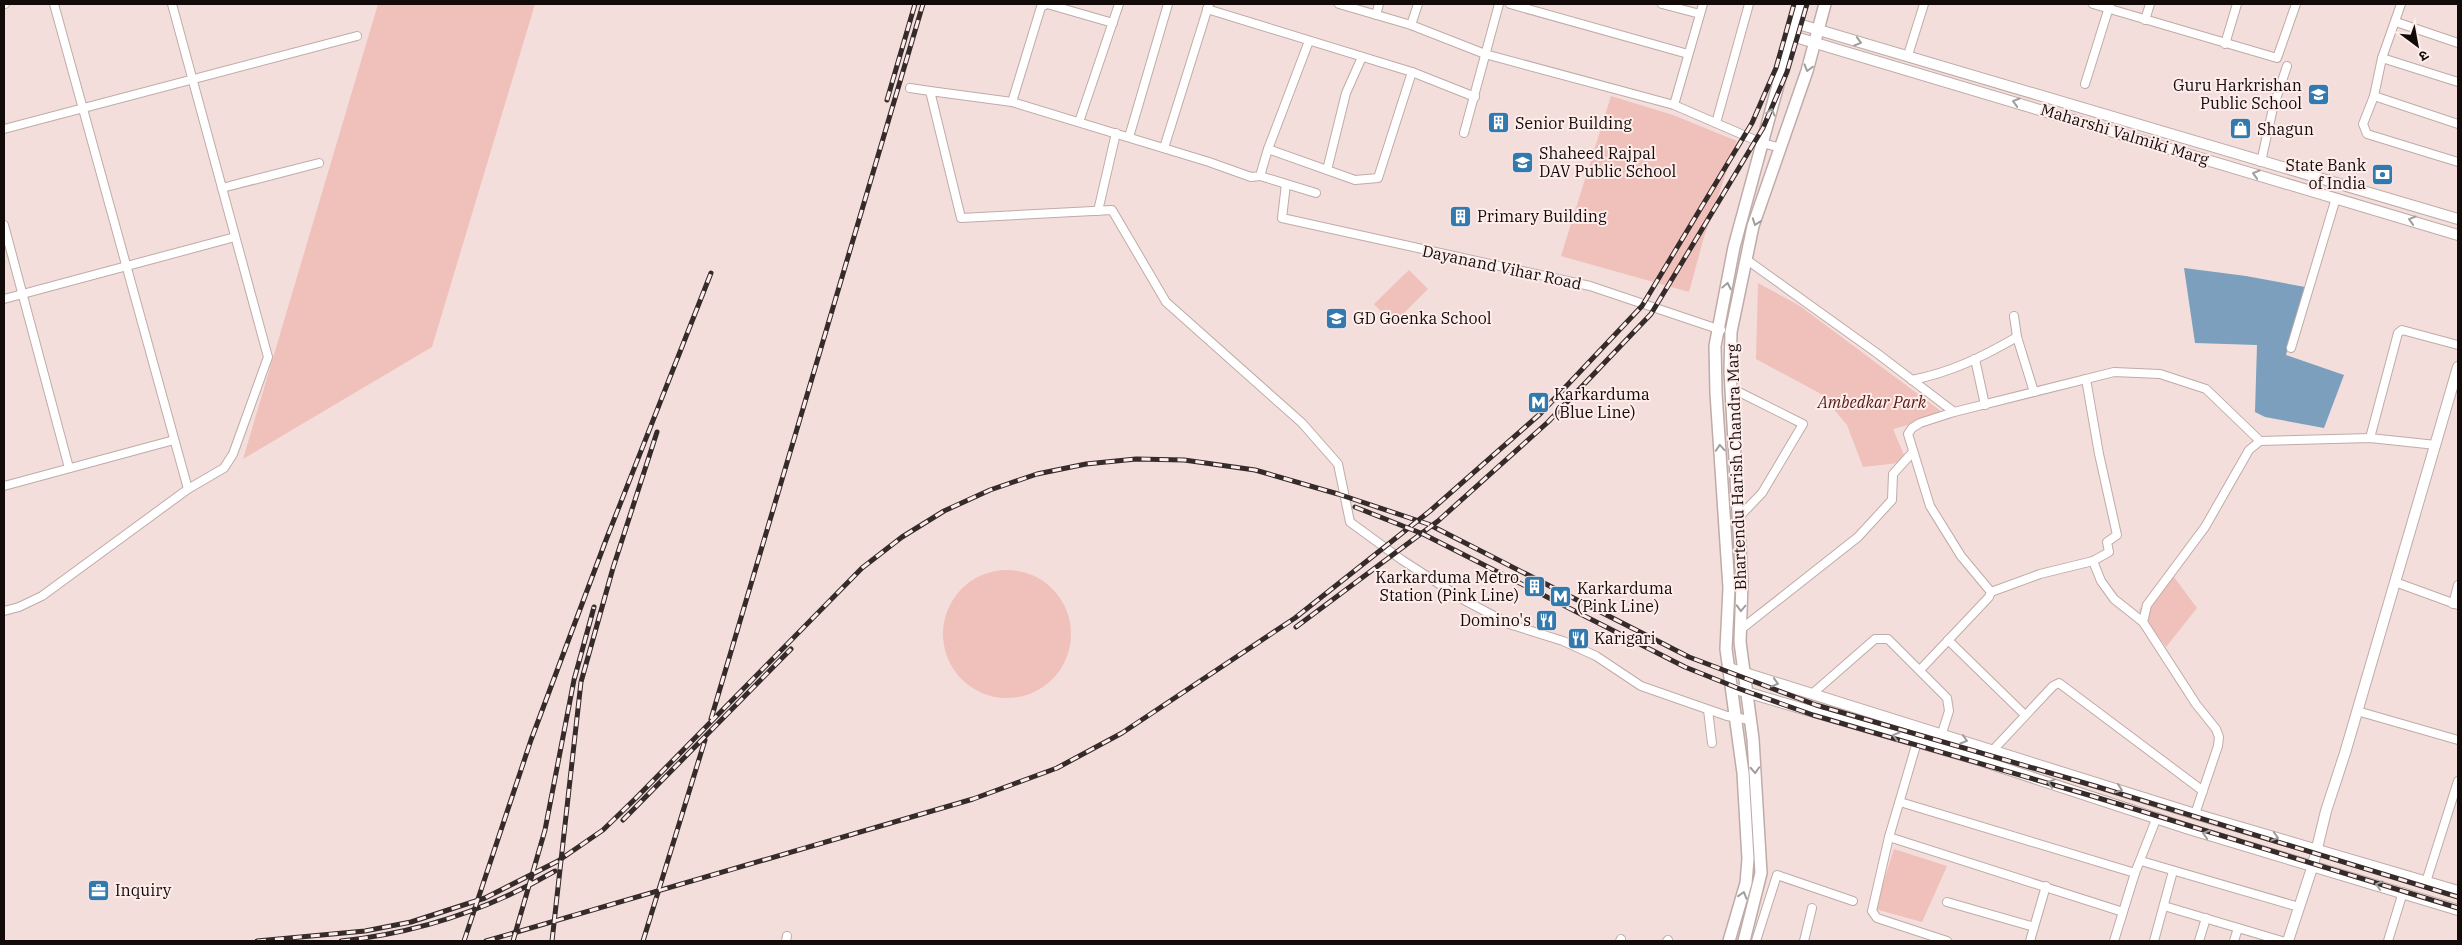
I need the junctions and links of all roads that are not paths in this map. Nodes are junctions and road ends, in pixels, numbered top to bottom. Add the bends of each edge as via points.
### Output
1 (54, 4) edge
2 (172, 4) edge
3 (1119, 4) edge
4 (1168, 4) edge
5 (1339, 4) edge
6 (1379, 4) edge
7 (1418, 4) edge
8 (1499, 4) edge
9 (1510, 4) edge
10 (1662, 4) edge
11 (1703, 4) edge
12 (1749, 4) edge
13 (1800, 4) edge
14 (1825, 4) edge
15 (1924, 4) edge
16 (2093, 4) edge
17 (2150, 4) edge
18 (2237, 4) edge
19 (2296, 4) edge
20 (2401, 4) edge
21 (2110, 6) edge
22 (1208, 7) edge
23 (1700, 14) junction
24 (1376, 15) junction
25 (2145, 20) junction
26 (2396, 22) junction
27 (1113, 23) junction
28 (1795, 23) junction
29 (1411, 25) junction
30 (1818, 30) junction
31 (357, 36) dead end
32 (1792, 36) junction
33 (1309, 41) junction
34 (2458, 43) edge
35 (1814, 44) junction
36 (2225, 44) junction
37 (1485, 54) junction
38 (1688, 54) junction
39 (1908, 55) junction
40 (1362, 57) junction
41 (2382, 58) junction
42 (2287, 66) dead end
43 (1412, 72) junction
44 (192, 79) junction
45 (2458, 82) edge
46 (2086, 84) dead end
47 (910, 88) dead end
48 (930, 91) junction
49 (2374, 96) junction
50 (1475, 97) junction
51 (1012, 102) junction
52 (1674, 104) junction
53 (83, 108) junction
54 (1079, 122) junction
55 (1716, 123) junction
56 (2458, 124) edge
57 (4, 129) edge
58 (1116, 133) junction
59 (1464, 133) dead end
60 (1129, 137) junction
61 (1762, 143) junction
62 (1164, 148) junction
63 (1781, 148) junction
64 (1268, 149) junction
65 (2261, 162) junction
66 (2458, 162) edge
67 (318, 163) dead end
68 (1327, 170) junction
69 (1260, 176) junction
70 (1286, 184) junction
71 (222, 188) junction
72 (1316, 193) dead end
73 (2336, 198) junction
74 (1098, 211) junction
75 (2458, 220) edge
76 (4, 225) edge
77 (2458, 234) edge
78 (235, 237) junction
79 (1747, 260) junction
80 (126, 266) junction
81 (22, 294) junction
82 (4, 299) edge
83 (2014, 316) dead end
84 (1718, 329) junction
85 (1731, 332) junction
86 (2017, 337) junction
87 (2458, 345) edge
88 (2291, 348) dead end
89 (1975, 359) junction
90 (2458, 367) edge
91 (2086, 379) junction
92 (1912, 380) junction
93 (1731, 388) junction
94 (2034, 392) junction
95 (1985, 405) junction
96 (1954, 412) junction
97 (2370, 438) junction
98 (174, 440) junction
99 (2260, 441) junction
100 (2436, 445) junction
101 (1912, 453) junction
102 (70, 468) junction
103 (4, 486) edge
104 (188, 489) junction
105 (1738, 518) junction
106 (2093, 561) junction
107 (2395, 582) junction
108 (2458, 585) edge
109 (1991, 592) junction
110 (2456, 604) edge
111 (4, 611) edge
112 (2143, 622) junction
113 (1740, 630) junction
114 (1948, 640) junction
115 (1729, 668) junction
116 (1920, 670) junction
117 (1744, 673) junction
118 (1732, 688) junction
119 (1747, 692) junction
120 (1812, 694) junction
121 (1708, 710) junction
122 (2357, 711) junction
123 (2025, 715) junction
124 (1735, 717) junction
125 (1750, 720) junction
126 (1942, 734) junction
127 (2458, 740) edge
128 (1917, 742) junction
129 (1712, 743) dead end
130 (1994, 749) junction
131 (2458, 781) edge
132 (2203, 791) junction
133 (1900, 802) junction
134 (2195, 814) junction
135 (2157, 817) junction
136 (1890, 838) junction
137 (2317, 849) junction
138 (2141, 862) junction
139 (2313, 865) junction
140 (2173, 871) junction
141 (2135, 873) junction
142 (2426, 882) junction
143 (2046, 886) junction
144 (2458, 891) edge
145 (2403, 892) junction
146 (1853, 900) dead end
147 (1946, 902) dead end
148 (2164, 906) junction
149 (2299, 907) junction
150 (1812, 908) dead end
151 (2458, 910) edge
152 (2123, 912) junction
153 (2206, 918) junction
154 (2034, 927) junction
155 (2238, 928) junction
156 (1729, 941) edge
157 (1744, 941) edge
158 (1756, 941) edge
159 (1806, 941) edge
160 (1947, 941) edge
161 (2030, 941) edge
162 (2114, 941) edge
163 (2154, 941) edge
164 (2199, 941) edge
165 (2234, 941) edge
166 (2282, 941) edge
167 (2288, 941) edge
168 (2388, 941) edge

1 - 53 street
2 - 44 street
3 - 27 street
4 - 60 street
5 - 24 street
6 - 24 street
7 - 29 street
8 - 37 street
9 - 38 street
10 - 23 street
11 - 23 street
12 - 55 street
13 - 28 main road, Bhartendu Harish Chandra Marg
14 - 30 main road, Bhartendu Harish Chandra Marg
15 - 39 street
16 - 21 street
17 - 25 street
18 - 36 street
19 - 36 street via 2277,58
20 - 26 street
21 - 25 street
21 - 46 street
22 - 33 street
22 - 62 street
23 - 38 street
24 - 29 street
25 - 36 street
26 - 34 street
26 - 41 street
27 - 51 street via 1047,4 1041,7
27 - 54 street
28 - 30 street, Maharshi Valmiki Marg
28 - 32 main road, Bhartendu Harish Chandra Marg
29 - 37 street
30 - 35 main road, Bhartendu Harish Chandra Marg
30 -> 39 street, Maharshi Valmiki Marg
31 - 44 street
32 - 35 street, Maharshi Valmiki Marg
61 -> 32 main road, Bhartendu Harish Chandra Marg
33 - 40 street
33 - 64 street
35 -> 63 main road, Bhartendu Harish Chandra Marg
73 -> 35 street, Maharshi Valmiki Marg
37 - 50 street
37 - 52 street
38 - 52 street
39 - 65 street, Maharshi Valmiki Marg
40 - 43 street
40 - 68 street via 1346,93
41 - 45 street
41 - 49 street
42 - 65 street via 2273,108
43 - 50 street
43 - 68 street via 1378,178 1355,180
44 - 53 street
44 - 71 street
47 - 48 street
48 - 51 street
48 - 74 street via 961,218
49 - 56 street
49 - 66 street via 2363,124 2367,134
50 - 59 street
51 - 54 street
52 - 55 street
53 - 57 street
53 - 80 street
54 - 58 street
55 - 61 street
58 - 60 street
58 - 74 street
60 - 62 street
61 - 63 street
84 -> 61 main road, Bhartendu Harish Chandra Marg via 1734,247
62 - 69 street via 1251,177
63 -> 79 main road, Bhartendu Harish Chandra Marg via 1754,226
64 - 68 street
64 - 69 street
65 - 75 street, Maharshi Valmiki Marg
67 - 71 street
69 - 70 street
70 - 72 street
70 - 84 street, Dayanand Vihar Road via 1282,218 1590,286
71 - 78 street
77 -> 73 street, Maharshi Valmiki Marg
73 - 88 street
74 - 121 street via 1112,210 1166,302 1302,423 1338,464 1350,522 1464,600 1509,624 1572,645 1596,656 1641,686
76 - 81 street
78 - 80 street
78 - 104 street via 268,357 230,461
79 - 85 main road, Bhartendu Harish Chandra Marg
79 - 92 street
80 - 81 street
80 - 98 street
81 - 82 street
81 - 102 street
83 - 86 street
84 - 85 street, Dayanand Vihar Road
115 -> 84 main road, Bhartendu Harish Chandra Marg via 1726,648 1729,588 1716,393
85 - 93 main road, Bhartendu Harish Chandra Marg
86 - 89 street
86 - 94 street
87 - 97 street via 2402,330 2398,332
89 - 92 street via 1943,373
89 - 95 street
90 - 100 street
91 - 94 street
91 - 99 street via 2114,372 2160,374 2184,380 2206,389
91 - 106 street via 2117,535 2107,542 2109,552
92 - 96 street
93 - 105 main road, Bhartendu Harish Chandra Marg
93 - 105 street via 1803,424 1762,493
94 - 95 street
95 - 96 street
96 - 101 street via 1912,428 1908,434
97 - 99 street
97 - 100 street
98 - 102 street
98 - 104 street
99 - 112 street via 2249,450 2205,527 2147,605
100 - 107 street
101 - 109 street via 1930,506 1961,556
101 - 113 street via 1893,474 1892,500 1863,532
102 - 103 street
104 - 111 street via 63,582 35,600
105 -> 113 main road, Bhartendu Harish Chandra Marg via 1742,583
106 - 109 street via 2040,574
106 - 112 street via 2101,581 2114,599
107 - 110 street
107 - 122 street
108 - 110 street
109 - 114 street
112 - 132 street via 2219,737
113 - 117 main road, Bhartendu Harish Chandra Marg
114 - 116 street
114 - 123 street
115 - 117 street
115 - 118 main road, Bhartendu Harish Chandra Marg
116 - 120 street via 1888,639 1879,638
116 - 126 street via 1950,704
117 - 119 main road, Bhartendu Harish Chandra Marg
117 -> 120 street
118 - 119 street
118 - 124 main road, Bhartendu Harish Chandra Marg
119 - 125 main road, Bhartendu Harish Chandra Marg
128 -> 119 street
120 - 126 street
121 - 124 street
121 - 129 street
122 - 127 street
122 - 137 street
123 - 130 street
123 - 132 street via 2053,686 2062,684
124 - 125 street
156 -> 124 main road, Bhartendu Harish Chandra Marg via 1746,883 1748,859 1743,773
125 -> 157 main road, Bhartendu Harish Chandra Marg via 1761,873
126 -> 130 street
128 - 133 street
135 -> 128 street
130 -> 134 street
131 - 142 street
132 - 134 street
133 - 136 street
133 - 141 street
134 -> 137 street
135 - 138 street
139 -> 135 street
136 - 143 street
136 - 160 street via 1872,911 1877,918
137 - 139 street
137 - 142 street
138 - 140 street
138 - 141 street
145 -> 139 street
139 - 149 street
140 - 148 street
140 - 149 street
141 - 152 street
142 - 144 street
143 - 152 street
143 - 154 street
145 - 151 street
145 - 168 street
146 - 158 street via 1777,875
147 - 154 street
148 - 153 street
148 - 163 street
149 - 167 street
150 - 159 street
152 - 162 street
153 - 155 street
153 - 164 street
154 - 161 street
155 - 165 street
155 - 166 street

